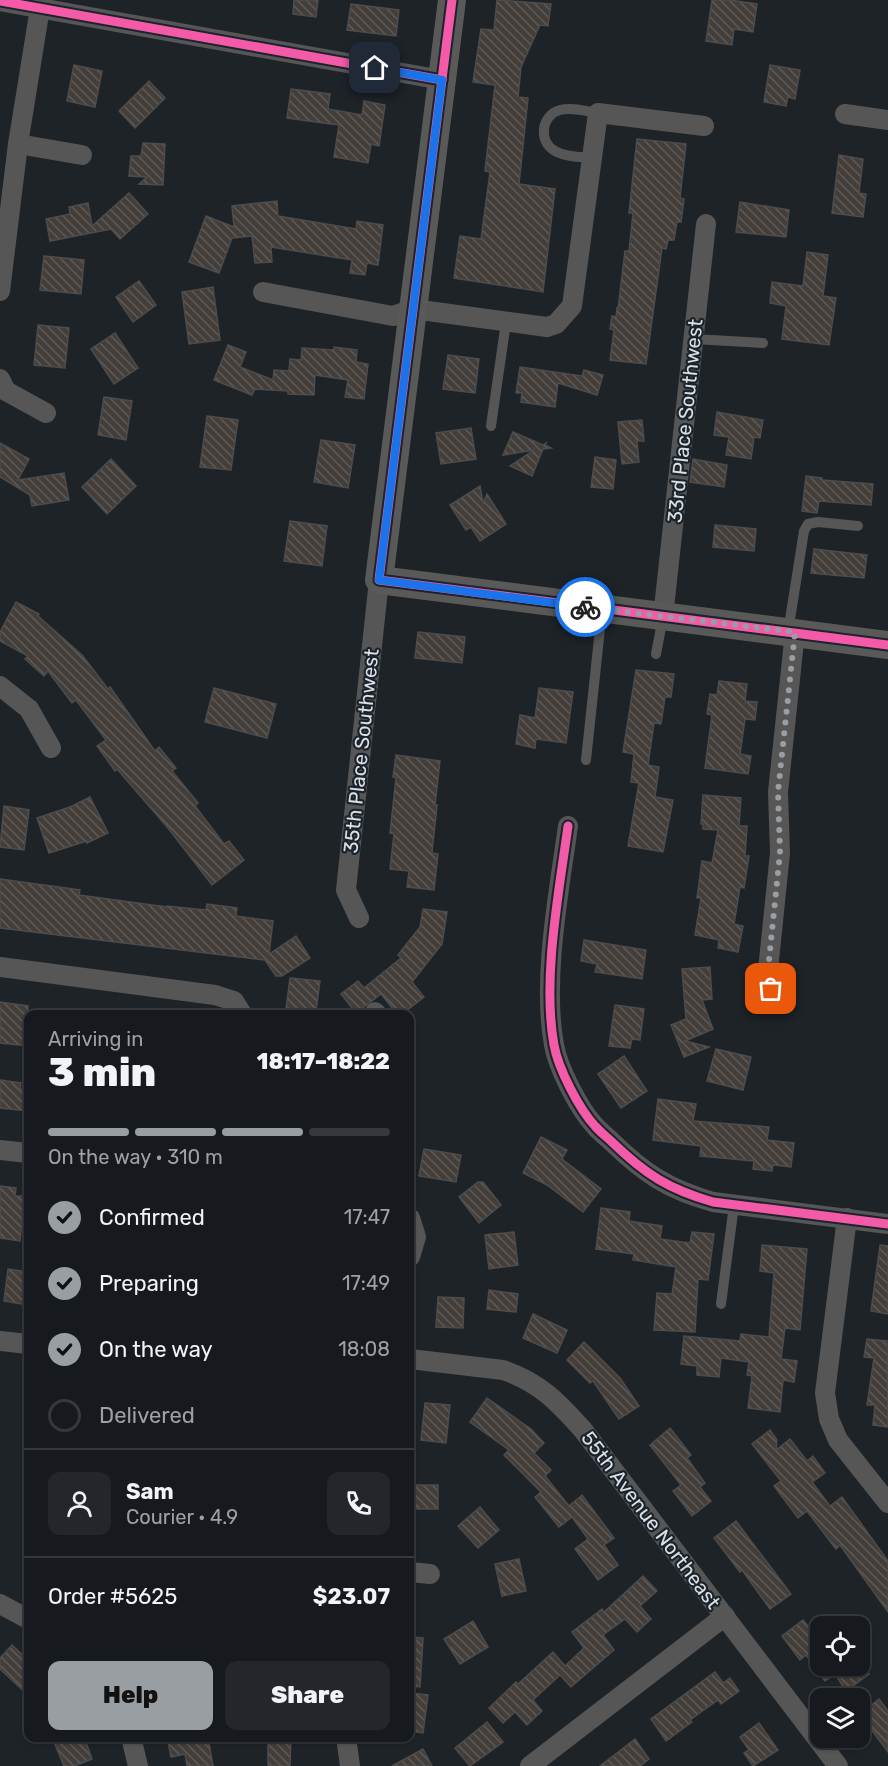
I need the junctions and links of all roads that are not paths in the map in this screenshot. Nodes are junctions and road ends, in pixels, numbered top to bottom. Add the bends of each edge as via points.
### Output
1 (452, 0) edge
2 (0, 1) edge
3 (40, 8) junction
4 (81, 8) edge
5 (442, 80) junction
6 (598, 113) junction
7 (845, 114) dead end
8 (888, 120) edge
9 (704, 126) dead end
10 (18, 144) junction
11 (82, 155) dead end
12 (592, 158) junction
13 (706, 224) dead end
14 (0, 291) edge
15 (263, 292) dead end
16 (413, 309) junction
17 (506, 322) junction
18 (694, 339) junction
19 (763, 343) dead end
20 (0, 379) edge
21 (46, 413) dead end
22 (491, 426) dead end
23 (858, 526) dead end
24 (379, 580) junction
25 (602, 610) junction
26 (663, 617) junction
27 (791, 632) junction
28 (888, 645) edge
29 (656, 654) dead end
30 (0, 686) edge
31 (51, 748) dead end
32 (586, 760) dead end
33 (568, 826) dead end
34 (359, 918) dead end
35 (0, 967) edge
36 (771, 989) dead end
37 (238, 1008) edge
38 (0, 1150) edge
39 (24, 1153) edge
40 (734, 1205) junction
41 (847, 1218) junction
42 (888, 1224) edge
43 (721, 1304) dead end
44 (0, 1341) edge
45 (24, 1344) edge
46 (414, 1359) edge
47 (888, 1503) edge
48 (414, 1572) edge
49 (430, 1574) dead end
50 (0, 1604) edge
51 (725, 1616) junction
52 (24, 1617) edge
53 (132, 1742) edge
54 (347, 1742) edge
55 (138, 1766) edge
56 (350, 1766) edge
57 (530, 1766) edge
58 (838, 1766) edge

1 - 5 street
2 - 3 street
3 - 4 street
3 - 10 street
4 - 5 street
5 - 16 street
6 - 9 street
6 - 12 street
6 - 12 lane via 560,110 549,117 544,128 545,141 554,151
7 - 8 street
10 - 11 street
10 - 14 street
12 - 17 street via 572,306 556,324 548,327
13 - 18 street, 33rd Place Southwest
15 - 16 street via 393,316
16 - 17 street
16 - 24 street
17 - 22 lane
18 - 19 lane
18 - 26 street, 33rd Place Southwest
20 - 21 street via 6,391
23 - 27 lane via 808,524
24 - 25 street
24 - 34 street, 35th Place Southwest via 346,890
25 - 26 street
25 - 32 lane
26 - 27 street
26 - 29 lane
27 - 28 street
27 - 36 street via 778,792 780,853 768,970
30 - 31 street via 29,709
33 - 40 street via 555,923 550,1009 554,1047 563,1070 594,1125 634,1164 686,1194
35 - 37 street via 215,995
38 - 39 street
40 - 41 street
40 - 43 lane
41 - 42 street
41 - 47 street via 825,1392 829,1419 838,1440
44 - 45 street
46 - 51 street, 55th Avenue Northeast via 503,1370 548,1393 583,1430
48 - 49 street
50 - 52 street
51 - 57 street
51 - 58 street, 55th Avenue Northeast
53 - 55 street
54 - 56 street

